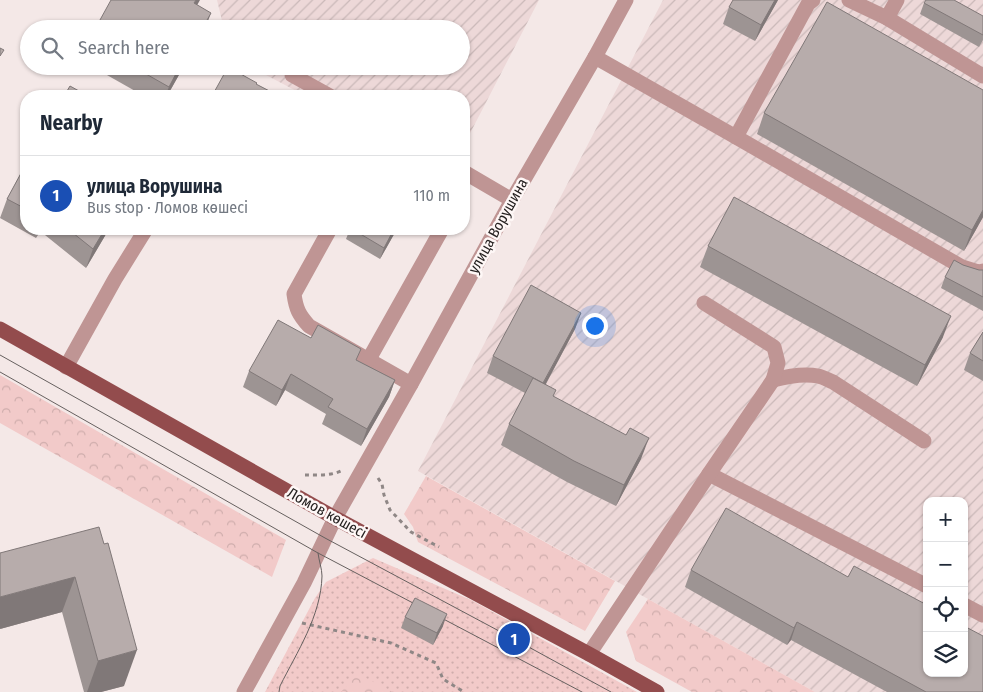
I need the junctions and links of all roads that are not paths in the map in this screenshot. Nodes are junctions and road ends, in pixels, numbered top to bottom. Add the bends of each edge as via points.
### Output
1 (626, 0) edge
2 (813, 0) edge
3 (849, 0) edge
4 (897, 0) edge
5 (887, 18) junction
6 (595, 57) junction
7 (292, 75) dead end
8 (983, 76) edge
9 (319, 90) edge
10 (736, 137) junction
11 (470, 181) edge
12 (512, 200) junction
13 (142, 235) edge
14 (327, 235) edge
15 (439, 235) edge
16 (983, 271) edge
17 (704, 303) dead end
18 (0, 329) edge
19 (369, 360) junction
20 (66, 366) junction
21 (774, 380) junction
22 (411, 384) junction
23 (924, 441) dead end
24 (709, 474) junction
25 (335, 518) junction
26 (923, 584) edge
27 (968, 607) edge
28 (983, 615) edge
29 (589, 654) junction
30 (244, 692) edge
31 (657, 692) edge

1 - 6 street, улица Ворушина
2 - 10 street
3 - 5 street
4 - 5 street
5 - 8 street
6 - 10 street
6 - 12 street, улица Ворушина
7 - 9 street
10 - 16 street via 962,267
11 - 12 street
12 - 22 street, улица Ворушина
13 - 20 street
14 - 19 street via 294,294 296,306 300,317 309,326
15 - 19 street
17 - 21 street via 774,347 778,363
18 - 20 main road, Ломов көшесі
19 - 22 street
20 - 25 main road, Ломов көшесі
21 - 23 street via 800,375 818,376 833,382
21 - 24 street
22 - 25 street, улица Ворушина
24 - 26 street
24 - 29 street
25 - 29 main road, Ломов көшесі
25 - 30 street, улица Ворушина via 304,584
27 - 28 street
29 - 31 main road, Ломов көшесі

